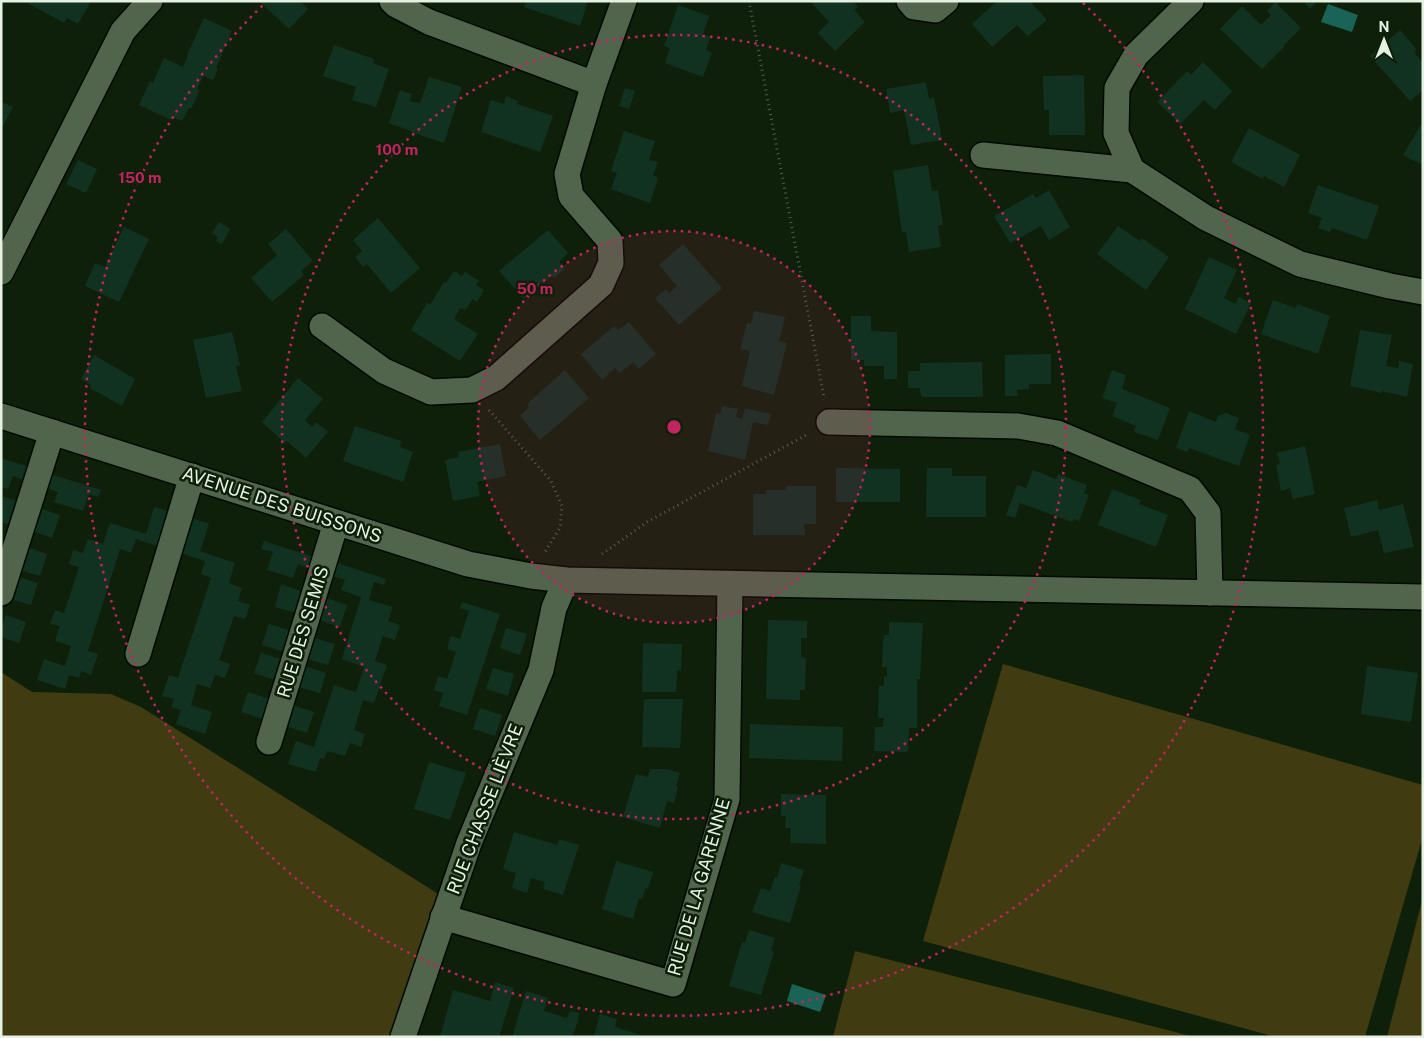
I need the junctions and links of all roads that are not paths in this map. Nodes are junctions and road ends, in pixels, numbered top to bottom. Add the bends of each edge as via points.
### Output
1 (392, 1) edge
2 (624, 1) edge
3 (909, 1) edge
4 (946, 1) edge
5 (1191, 1) edge
6 (148, 2) edge
7 (594, 84) junction
8 (983, 155) dead end
9 (1132, 170) junction
10 (1, 272) edge
11 (1423, 292) edge
12 (322, 326) dead end
13 (1, 416) edge
14 (829, 422) road end
15 (52, 432) junction
16 (192, 476) junction
17 (336, 523) junction
18 (566, 580) junction
19 (730, 584) junction
20 (1, 593) edge
21 (1210, 593) junction
22 (1423, 597) edge
23 (138, 654) dead end
24 (269, 742) dead end
25 (443, 917) junction
26 (402, 1037) edge

1 - 7 street via 429,22
2 - 7 street
3 - 4 street via 914,7 935,10
5 - 9 street via 1136,55 1117,88 1116,133
6 - 10 street via 123,32
7 - 12 street via 567,174 571,196 610,241 611,263 601,285 496,378 472,390 431,392 384,371
8 - 9 street
9 - 11 street via 1206,218 1300,264
13 - 15 street, AVENUE DES BUISSONS
14 - 21 street via 1018,426 1057,433 1190,489 1208,513
15 - 16 street, AVENUE DES BUISSONS
15 - 20 street
16 - 17 street, AVENUE DES BUISSONS
16 - 23 street
17 - 18 street, AVENUE DES BUISSONS via 468,564
17 - 24 street, RUE DES SEMIS
18 - 19 street, AVENUE DES BUISSONS
18 - 25 street, RUE CHASSE LIÈVRE via 554,608 541,670 469,843
19 - 21 street, AVENUE DES BUISSONS
19 - 25 street, RUE DE LA GARENNE via 727,799 673,984
21 - 22 street, AVENUE DES BUISSONS
25 - 26 street, RUE CHASSE LIÈVRE

